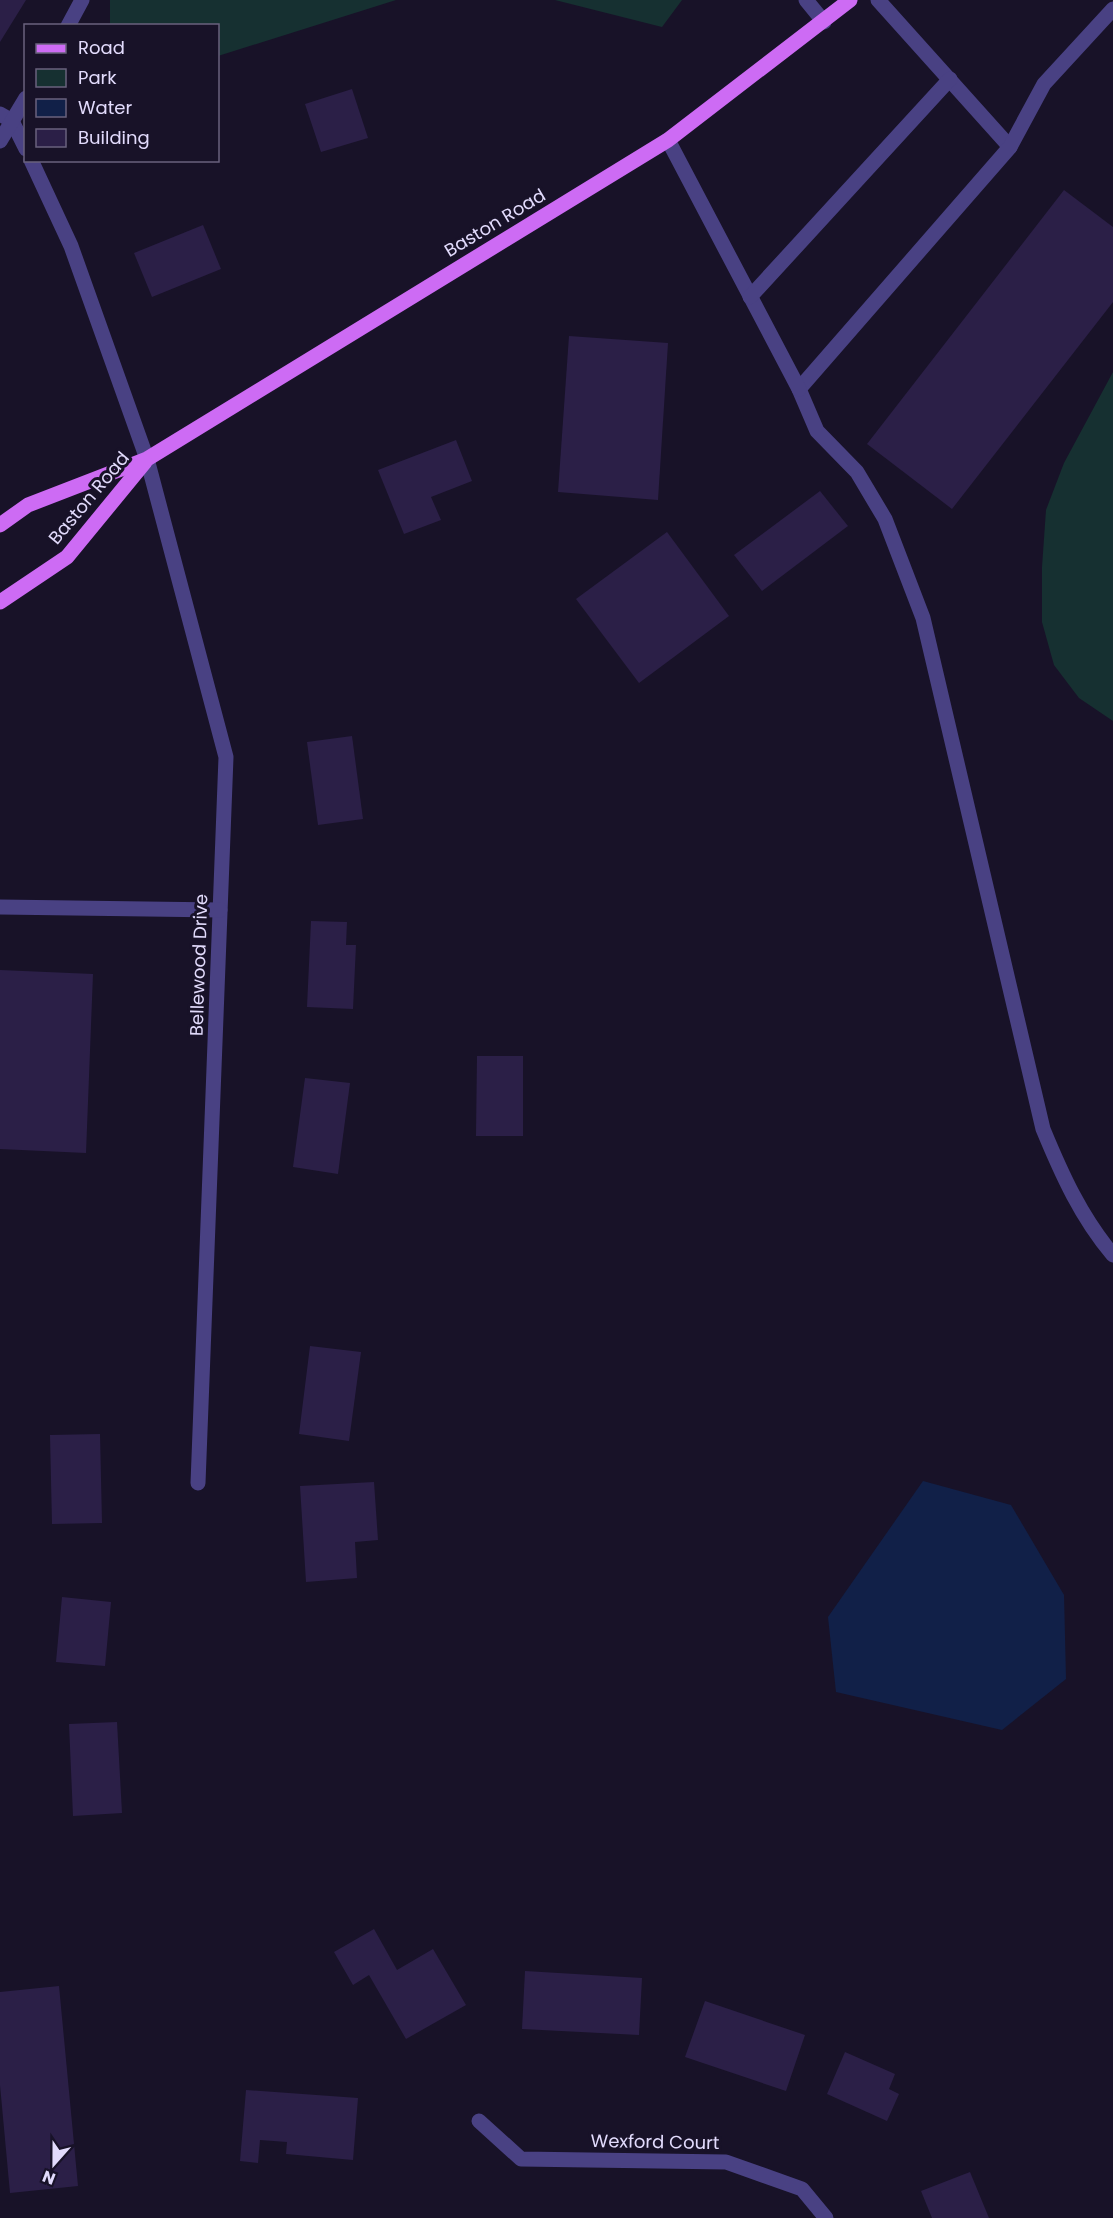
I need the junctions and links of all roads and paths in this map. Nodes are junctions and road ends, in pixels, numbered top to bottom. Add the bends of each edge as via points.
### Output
1 (82, 0) edge
2 (806, 0) edge
3 (850, 0) edge
4 (878, 0) edge
5 (1113, 9) edge
6 (824, 22) junction
7 (69, 24) edge
8 (950, 80) junction
9 (24, 100) edge
10 (6, 117) edge
11 (668, 140) junction
12 (0, 141) edge
13 (24, 146) edge
14 (1010, 147) junction
15 (32, 162) edge
16 (750, 297) junction
17 (799, 389) junction
18 (147, 459) junction
19 (0, 525) edge
20 (0, 602) edge
21 (0, 907) edge
22 (220, 910) junction
23 (1113, 1255) edge
24 (198, 1483) dead end
25 (479, 2121) dead end
26 (826, 2218) edge

1 - 7 street
2 - 6 street
3 - 6 main road, Baston Road
4 - 8 street
5 - 14 street via 1044,84
6 - 11 main road, Baston Road
8 - 14 street
8 - 16 street
9 - 10 street
10 - 12 street
10 - 13 street
11 - 16 street
11 - 18 main road, Baston Road
14 - 17 street
15 - 18 street, Bellewood Drive via 71,246
16 - 17 street
17 - 23 street via 817,431 857,472 885,519 923,618 1043,1129 1091,1229
18 - 19 main road, Baston Road via 28,505
18 - 20 main road, Baston Road via 67,557
18 - 22 street, Bellewood Drive via 226,757
21 - 22 street
22 - 24 street, Bellewood Drive
25 - 26 street, Wexford Court via 521,2159 726,2162 802,2189

